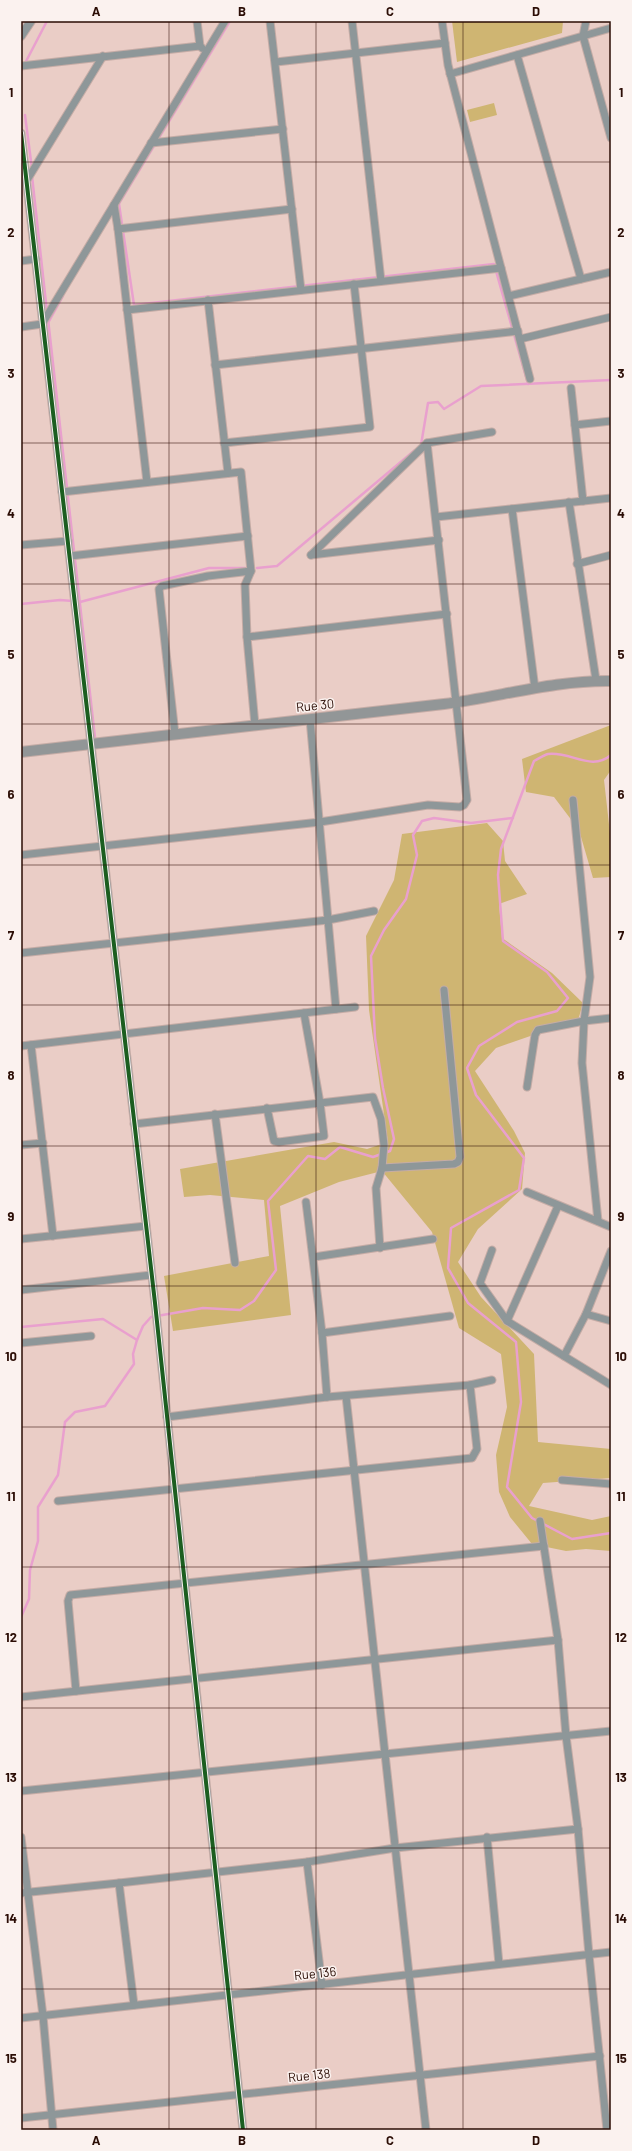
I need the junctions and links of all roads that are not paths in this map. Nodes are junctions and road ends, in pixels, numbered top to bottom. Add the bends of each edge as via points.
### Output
1 (31, 21) edge
2 (197, 21) edge
3 (225, 21) edge
4 (270, 21) edge
5 (352, 21) edge
6 (442, 21) edge
7 (586, 21) edge
8 (611, 28) edge
9 (21, 36) edge
10 (583, 36) junction
11 (445, 43) junction
12 (200, 46) junction
13 (207, 52) junction
14 (356, 53) junction
15 (517, 55) junction
16 (103, 56) junction
17 (276, 62) junction
18 (21, 66) edge
19 (450, 74) junction
20 (283, 129) junction
21 (21, 133) edge
22 (611, 138) edge
23 (151, 143) junction
24 (27, 180) junction
25 (114, 205) junction
26 (292, 210) junction
27 (118, 229) junction
28 (36, 259) junction
29 (21, 261) edge
30 (501, 268) junction
31 (611, 272) edge
32 (581, 279) junction
33 (381, 281) junction
34 (354, 284) junction
35 (301, 290) junction
36 (509, 296) junction
37 (208, 300) junction
38 (127, 310) junction
39 (611, 317) edge
40 (42, 324) junction
41 (21, 327) edge
42 (518, 331) junction
43 (520, 339) junction
44 (361, 348) junction
45 (216, 364) junction
46 (530, 379) dead end
47 (571, 388) dead end
48 (611, 420) edge
49 (575, 426) junction
50 (492, 432) dead end
51 (224, 443) junction
52 (427, 443) junction
53 (228, 473) junction
54 (147, 482) junction
55 (62, 492) junction
56 (611, 498) edge
57 (584, 501) junction
58 (569, 502) junction
59 (512, 509) junction
60 (436, 518) junction
61 (248, 536) junction
62 (438, 540) junction
63 (68, 541) junction
64 (21, 545) edge
65 (611, 555) edge
66 (70, 556) junction
67 (578, 564) junction
68 (252, 572) junction
69 (447, 614) junction
70 (247, 637) junction
71 (596, 680) junction
72 (611, 681) edge
73 (535, 689) junction
74 (457, 702) junction
75 (310, 719) junction
76 (255, 725) junction
77 (175, 734) junction
78 (91, 744) junction
79 (21, 752) edge
80 (573, 800) dead end
81 (320, 822) junction
82 (103, 846) junction
83 (21, 855) edge
84 (374, 911) dead end
85 (328, 920) junction
86 (114, 943) junction
87 (21, 953) edge
88 (444, 990) dead end
89 (355, 1007) dead end
90 (336, 1009) junction
91 (304, 1013) junction
92 (611, 1018) edge
93 (584, 1021) junction
94 (124, 1034) junction
95 (31, 1045) junction
96 (21, 1046) edge
97 (527, 1087) dead end
98 (320, 1103) junction
99 (267, 1108) junction
100 (215, 1114) junction
101 (134, 1124) junction
102 (43, 1143) junction
103 (21, 1145) edge
104 (382, 1168) junction
105 (527, 1192) dead end
106 (306, 1202) dead end
107 (558, 1206) junction
108 (598, 1221) junction
109 (146, 1226) junction
110 (611, 1227) edge
111 (53, 1236) junction
112 (21, 1239) edge
113 (434, 1239) dead end
114 (380, 1248) junction
115 (492, 1250) dead end
116 (611, 1252) edge
117 (314, 1257) junction
118 (234, 1264) dead end
119 (151, 1275) junction
120 (21, 1290) edge
121 (586, 1314) junction
122 (450, 1316) dead end
123 (507, 1321) junction
124 (611, 1321) edge
125 (322, 1333) junction
126 (91, 1336) dead end
127 (21, 1343) edge
128 (564, 1356) junction
129 (492, 1380) dead end
130 (470, 1385) junction
131 (611, 1385) edge
132 (346, 1396) junction
133 (326, 1397) junction
134 (167, 1417) junction
135 (354, 1471) junction
136 (562, 1480) dead end
137 (611, 1484) edge
138 (175, 1490) junction
139 (58, 1502) dead end
140 (540, 1520) dead end
141 (544, 1546) junction
142 (364, 1564) junction
143 (185, 1582) junction
144 (558, 1640) junction
145 (374, 1659) junction
146 (195, 1678) junction
147 (76, 1691) junction
148 (21, 1697) edge
149 (611, 1731) edge
150 (566, 1736) junction
151 (384, 1753) junction
152 (205, 1772) junction
153 (21, 1791) edge
154 (578, 1828) junction
155 (21, 1837) edge
156 (487, 1838) junction
157 (395, 1848) junction
158 (307, 1862) junction
159 (215, 1871) junction
160 (119, 1883) junction
161 (24, 1892) edge
162 (611, 1952) edge
163 (588, 1955) junction
164 (499, 1964) junction
165 (409, 1976) junction
166 (322, 1985) junction
167 (229, 1994) junction
168 (134, 2005) junction
169 (43, 2016) junction
170 (21, 2018) edge
171 (600, 2056) junction
172 (420, 2075) junction
173 (239, 2094) junction
174 (51, 2115) junction
175 (21, 2118) edge
176 (53, 2130) edge
177 (243, 2130) edge
178 (426, 2130) edge
179 (607, 2130) edge

1 - 9 street
2 - 12 street
3 - 13 street
4 - 17 street
5 - 14 street
6 - 11 street
7 - 10 street
8 - 10 street
10 - 15 street
10 - 22 street
11 - 14 street
11 - 19 street
12 - 13 street
12 - 16 street
13 - 23 street
14 - 17 street
14 - 33 street
15 - 19 street
15 - 32 street
16 - 18 street
16 - 24 street
17 - 20 street
19 - 30 street
20 - 23 street
20 - 26 street
21 - 24 street
23 - 25 street
24 - 28 street
25 - 27 street
25 - 40 street
26 - 27 street
26 - 35 street
27 - 38 street
28 - 29 street
28 - 40 street
30 - 33 street
30 - 36 street
31 - 32 street
32 - 36 street
33 - 34 street
34 - 35 street
34 - 44 street
35 - 37 street
36 - 42 street
37 - 38 street
37 - 45 street
38 - 54 street
39 - 43 street
40 - 41 street
40 - 55 street
42 - 43 street
42 - 44 street
43 - 46 street
44 - 45 street
44 - 51 street via 370,427
45 - 51 street
47 - 49 street
48 - 49 street
49 - 57 street
50 - 52 street
51 - 53 street
52 - 60 street
52 - 62 street via 311,555
53 - 54 street
53 - 61 street via 241,472
54 - 55 street
55 - 63 street
56 - 57 street
57 - 58 street
58 - 59 street
58 - 67 street
59 - 60 street
59 - 73 street
60 - 62 street
61 - 66 street
61 - 68 street
62 - 69 street
63 - 64 street
63 - 66 street
65 - 67 street
66 - 78 street
67 - 71 street
68 - 70 street via 245,585
68 - 77 street via 208,576 162,586 160,589
69 - 70 street
69 - 74 street
70 - 76 street
71 - 72 main road, Rue 30
71 - 73 main road, Rue 30
73 - 74 main road, Rue 30
74 - 75 main road, Rue 30
74 - 81 street via 467,800 464,805 428,805
75 - 76 main road, Rue 30
75 - 81 street
76 - 77 main road, Rue 30
77 - 78 main road, Rue 30
78 - 79 main road, Rue 30
78 - 82 street
80 - 93 street via 590,977
81 - 82 street
81 - 85 street
82 - 83 street
82 - 86 street
84 - 85 street
85 - 86 street
85 - 90 street
86 - 87 street
86 - 94 street
88 - 104 street via 460,1157 454,1164
89 - 90 street
90 - 91 street
91 - 94 street
91 - 98 street
92 - 93 street
93 - 97 street via 538,1030
93 - 108 street via 582,1063
94 - 95 street
94 - 101 street
95 - 96 street
95 - 102 street
98 - 99 street
98 - 99 street via 324,1136 278,1142 272,1137
98 - 104 street via 370,1096 375,1099 384,1145
99 - 100 street
100 - 101 street
100 - 118 street
101 - 109 street
102 - 103 street
102 - 111 street
104 - 114 street via 376,1188
105 - 107 street
106 - 117 street
107 - 108 street
107 - 123 street
108 - 110 street
109 - 111 street
109 - 119 street
111 - 112 street
113 - 114 street
114 - 117 street
115 - 123 street via 480,1283
116 - 121 street
117 - 125 street
119 - 120 street
119 - 134 street
121 - 124 street
121 - 128 street
122 - 125 street
123 - 128 street
125 - 133 street
126 - 127 street
128 - 131 street
129 - 130 street
130 - 132 street
130 - 135 street via 477,1449 472,1458
132 - 133 street
132 - 135 street
133 - 134 street
134 - 138 street
135 - 138 street
135 - 142 street
136 - 137 street
138 - 139 street
138 - 143 street
140 - 141 street
141 - 142 street
141 - 144 street
142 - 143 street
142 - 145 street
143 - 146 street
143 - 147 street via 70,1595 68,1601
144 - 145 street
144 - 150 street
145 - 146 street
145 - 151 street
146 - 147 street
146 - 152 street
147 - 148 street
149 - 150 street
150 - 151 street
150 - 154 street
151 - 152 street
151 - 157 street
152 - 153 street
152 - 159 street
154 - 156 street
154 - 163 street
155 - 161 street
156 - 157 street
156 - 164 street
157 - 158 street
157 - 165 street
158 - 159 street
158 - 166 street
159 - 160 street
159 - 167 street
160 - 161 street
160 - 168 street
161 - 169 street
162 - 163 street, Rue 136
163 - 164 street, Rue 136
163 - 171 street
164 - 165 street, Rue 136
165 - 166 street, Rue 136
165 - 172 street
166 - 167 street, Rue 136
167 - 168 street, Rue 136
167 - 173 street
168 - 169 street, Rue 136
169 - 170 street, Rue 136
169 - 174 street
171 - 172 street, Rue 138
171 - 179 street
172 - 173 street, Rue 138
172 - 178 street
173 - 174 street, Rue 138
173 - 177 street
174 - 175 street, Rue 138
174 - 176 street

